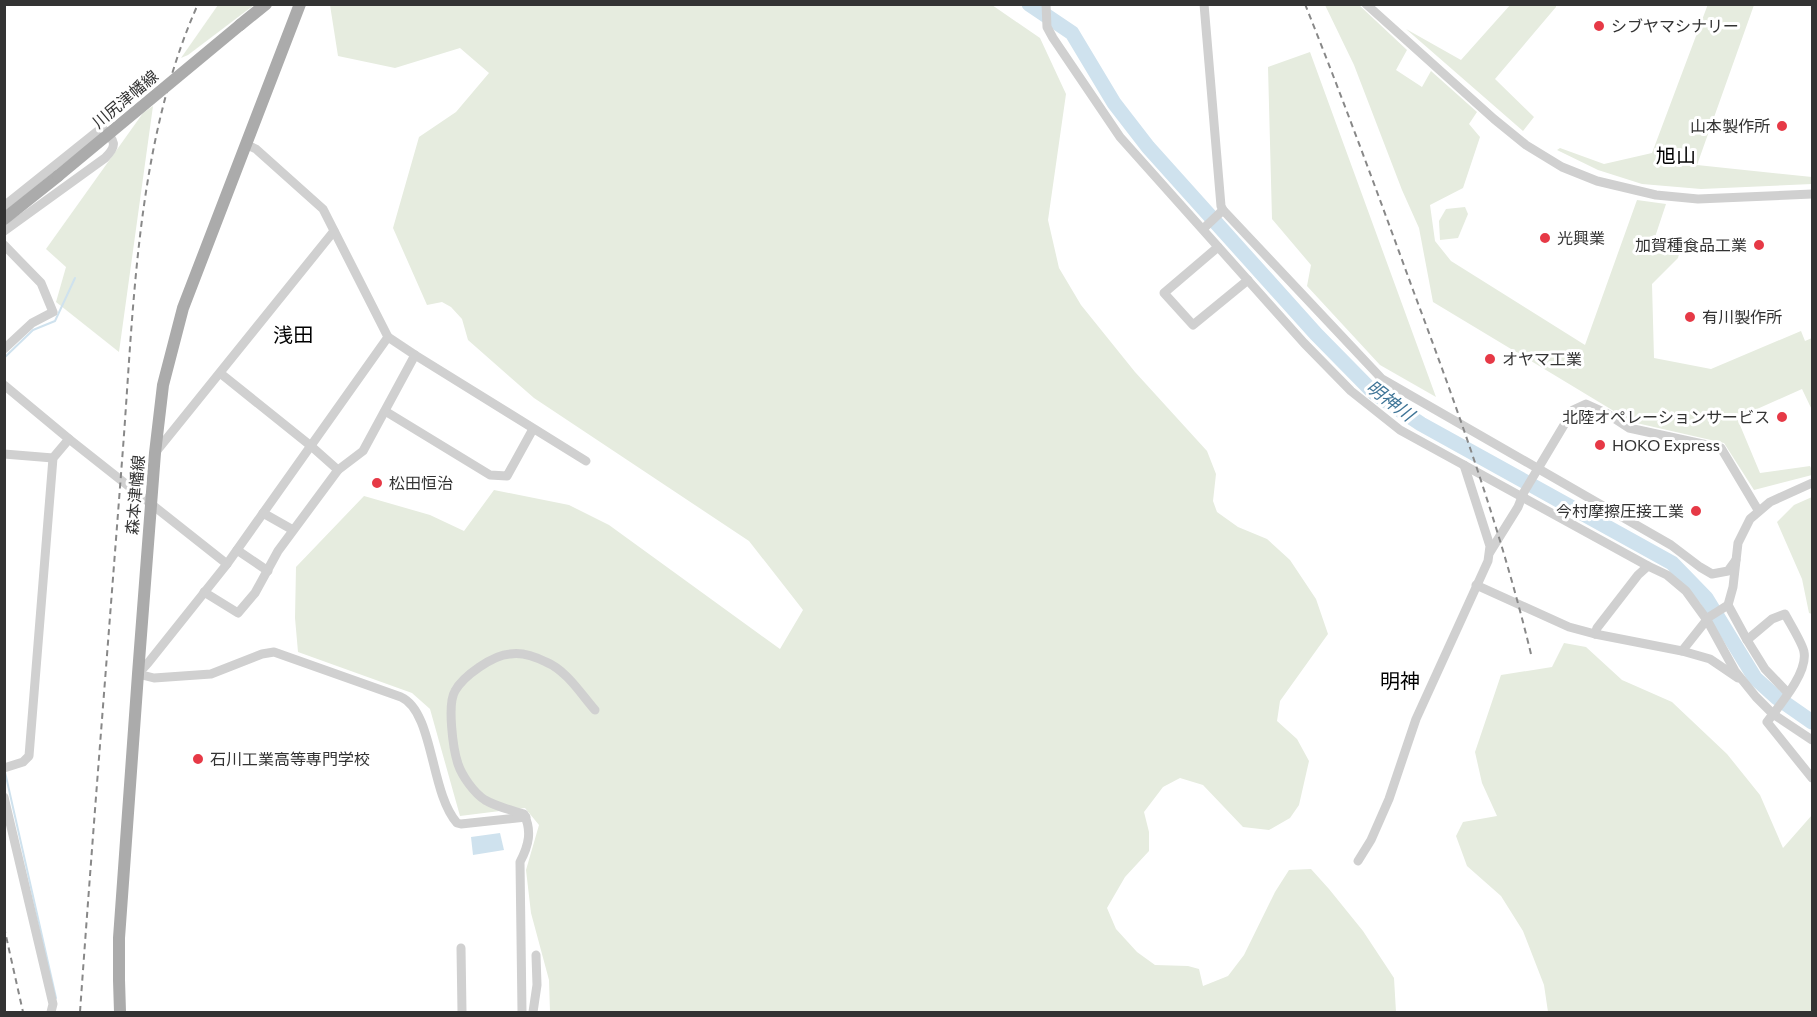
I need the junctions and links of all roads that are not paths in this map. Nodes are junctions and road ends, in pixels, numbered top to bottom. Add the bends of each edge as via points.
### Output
1 (266, 4) edge
2 (300, 4) edge
3 (1204, 4) edge
4 (1366, 4) edge
5 (1046, 5) edge
6 (247, 145) junction
7 (1812, 194) edge
8 (4, 206) edge
9 (1221, 213) junction
10 (4, 219) edge
11 (1204, 228) junction
12 (4, 231) edge
13 (334, 231) junction
14 (4, 245) edge
15 (1218, 247) junction
16 (1248, 280) junction
17 (388, 337) junction
18 (4, 349) edge
19 (414, 355) junction
20 (220, 373) junction
21 (4, 385) edge
22 (386, 411) junction
23 (533, 429) junction
24 (69, 439) junction
25 (311, 446) junction
26 (155, 453) junction
27 (5, 454) edge
28 (52, 458) junction
29 (585, 461) dead end
30 (1464, 465) junction
31 (338, 470) junction
32 (1535, 472) junction
33 (1812, 483) edge
34 (1523, 495) junction
35 (151, 503) junction
36 (1758, 510) junction
37 (263, 513) junction
38 (293, 530) junction
39 (237, 550) junction
40 (1489, 554) junction
41 (1736, 560) junction
42 (227, 564) junction
43 (1648, 566) junction
44 (268, 571) junction
45 (1476, 585) junction
46 (204, 592) junction
47 (1728, 605) junction
48 (1708, 619) junction
49 (1595, 634) junction
50 (1747, 640) junction
51 (1682, 651) junction
52 (138, 674) junction
53 (1740, 677) junction
54 (1787, 695) junction
55 (595, 710) dead end
56 (1776, 712) junction
57 (1812, 740) edge
58 (6, 768) edge
59 (1812, 778) edge
60 (4, 796) edge
61 (526, 817) junction
62 (1358, 861) dead end
63 (461, 948) dead end
64 (536, 955) dead end
65 (51, 1012) edge
66 (120, 1012) edge
67 (462, 1012) edge
68 (522, 1012) edge
69 (533, 1012) edge

1 - 10 main road, 川尻津幡線, bridge
2 - 6 main road, 森本津幡線
3 - 9 street
4 - 7 street via 1494,119 1562,167 1597,181 1656,195 1698,199
5 - 11 street via 1047,27 1053,38 1120,138
6 - 13 street via 323,209
6 - 26 main road, 森本津幡線 via 183,308 163,385
8 - 12 street via 99,130 112,138 112,150 105,158
9 - 11 street
9 - 32 street via 1382,379
11 - 15 street
13 - 17 street
13 - 20 street
14 - 18 street via 42,284 53,312 32,323
15 - 16 street
15 - 16 street via 1164,293 1193,325
16 - 30 street via 1351,391 1400,430
17 - 19 street
17 - 25 street
19 - 22 street
19 - 23 street
20 - 25 street
20 - 26 street
21 - 24 street
22 - 23 street via 490,475 507,476
22 - 31 street via 363,451
23 - 29 street
24 - 28 street
24 - 35 street
25 - 31 street
25 - 37 street
26 - 35 main road, 森本津幡線
27 - 28 street
28 - 58 street via 29,756
30 - 34 street
30 - 40 street via 1490,546
31 - 38 street
32 - 34 street
32 - 36 street via 1573,410 1586,404 1629,428 1721,448
32 - 41 street via 1671,545 1712,574 1728,571
33 - 36 street
34 - 40 street
34 - 43 street
35 - 42 street
35 - 52 main road, 森本津幡線
36 - 41 street via 1737,543
37 - 38 street
37 - 39 street
38 - 44 street
39 - 42 street
39 - 44 street
40 - 45 street
41 - 47 street
42 - 46 street
43 - 48 street via 1686,591
43 - 49 street
44 - 46 street via 238,613
45 - 49 street via 1569,627
45 - 62 street via 1416,720 1389,799
46 - 52 street
47 - 48 street
47 - 50 street
48 - 51 street
48 - 53 street
49 - 51 street
50 - 54 street
50 - 54 street via 1785,614 1804,652 1801,672
51 - 53 street via 1710,659 1735,678
52 - 61 street via 154,678 211,674 274,652 401,697 411,704 422,723 439,786 457,823
52 - 66 main road, 森本津幡線 via 119,938
53 - 56 street via 1756,698
54 - 56 street
55 - 61 street via 547,662 512,653 482,666 454,692 450,706 458,765 484,799
56 - 57 street
56 - 59 street via 1767,722
60 - 65 street via 53,1004
61 - 68 street via 529,835 520,862
63 - 67 street
64 - 69 street

